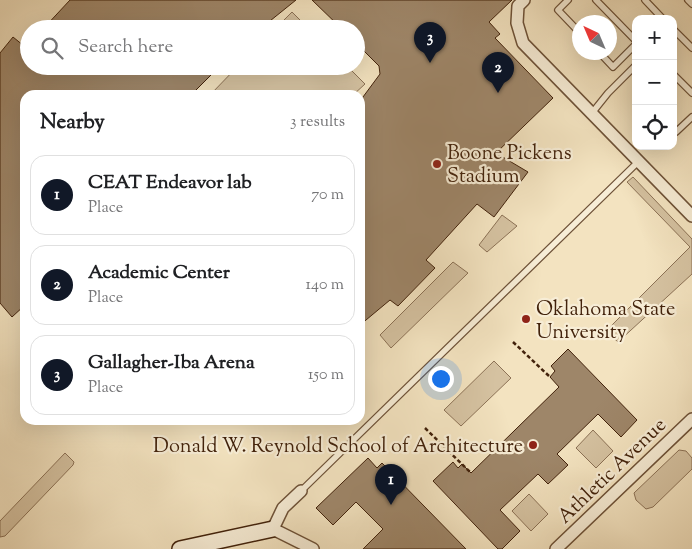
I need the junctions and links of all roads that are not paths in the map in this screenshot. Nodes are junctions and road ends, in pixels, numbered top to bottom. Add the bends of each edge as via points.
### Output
1 (568, 0) edge
2 (596, 0) edge
3 (645, 0) edge
4 (688, 0) edge
5 (521, 3) edge
6 (692, 4) edge
7 (659, 15) edge
8 (572, 25) edge
9 (677, 33) edge
10 (632, 38) edge
11 (632, 46) edge
12 (692, 48) edge
13 (606, 60) edge
14 (632, 70) edge
15 (677, 78) edge
16 (692, 94) edge
17 (592, 113) junction
18 (692, 117) edge
19 (677, 131) edge
20 (639, 161) junction
21 (692, 216) edge
22 (692, 419) edge
23 (301, 491) joint
24 (273, 528) junction
25 (180, 549) edge
26 (313, 549) edge
27 (556, 549) edge

1 - 8 lane via 558,10
2 - 10 lane
3 - 7 lane
4 - 6 lane
5 - 17 street via 517,22 523,43
9 - 12 lane
11 - 13 lane via 613,67
14 - 17 lane
15 - 16 lane
17 - 20 street
18 - 19 lane
20 - 21 street
20 - 23 lane
22 - 27 street, Athletic Avenue
23 - 24 street via 283,508
24 - 25 street
24 - 26 street

